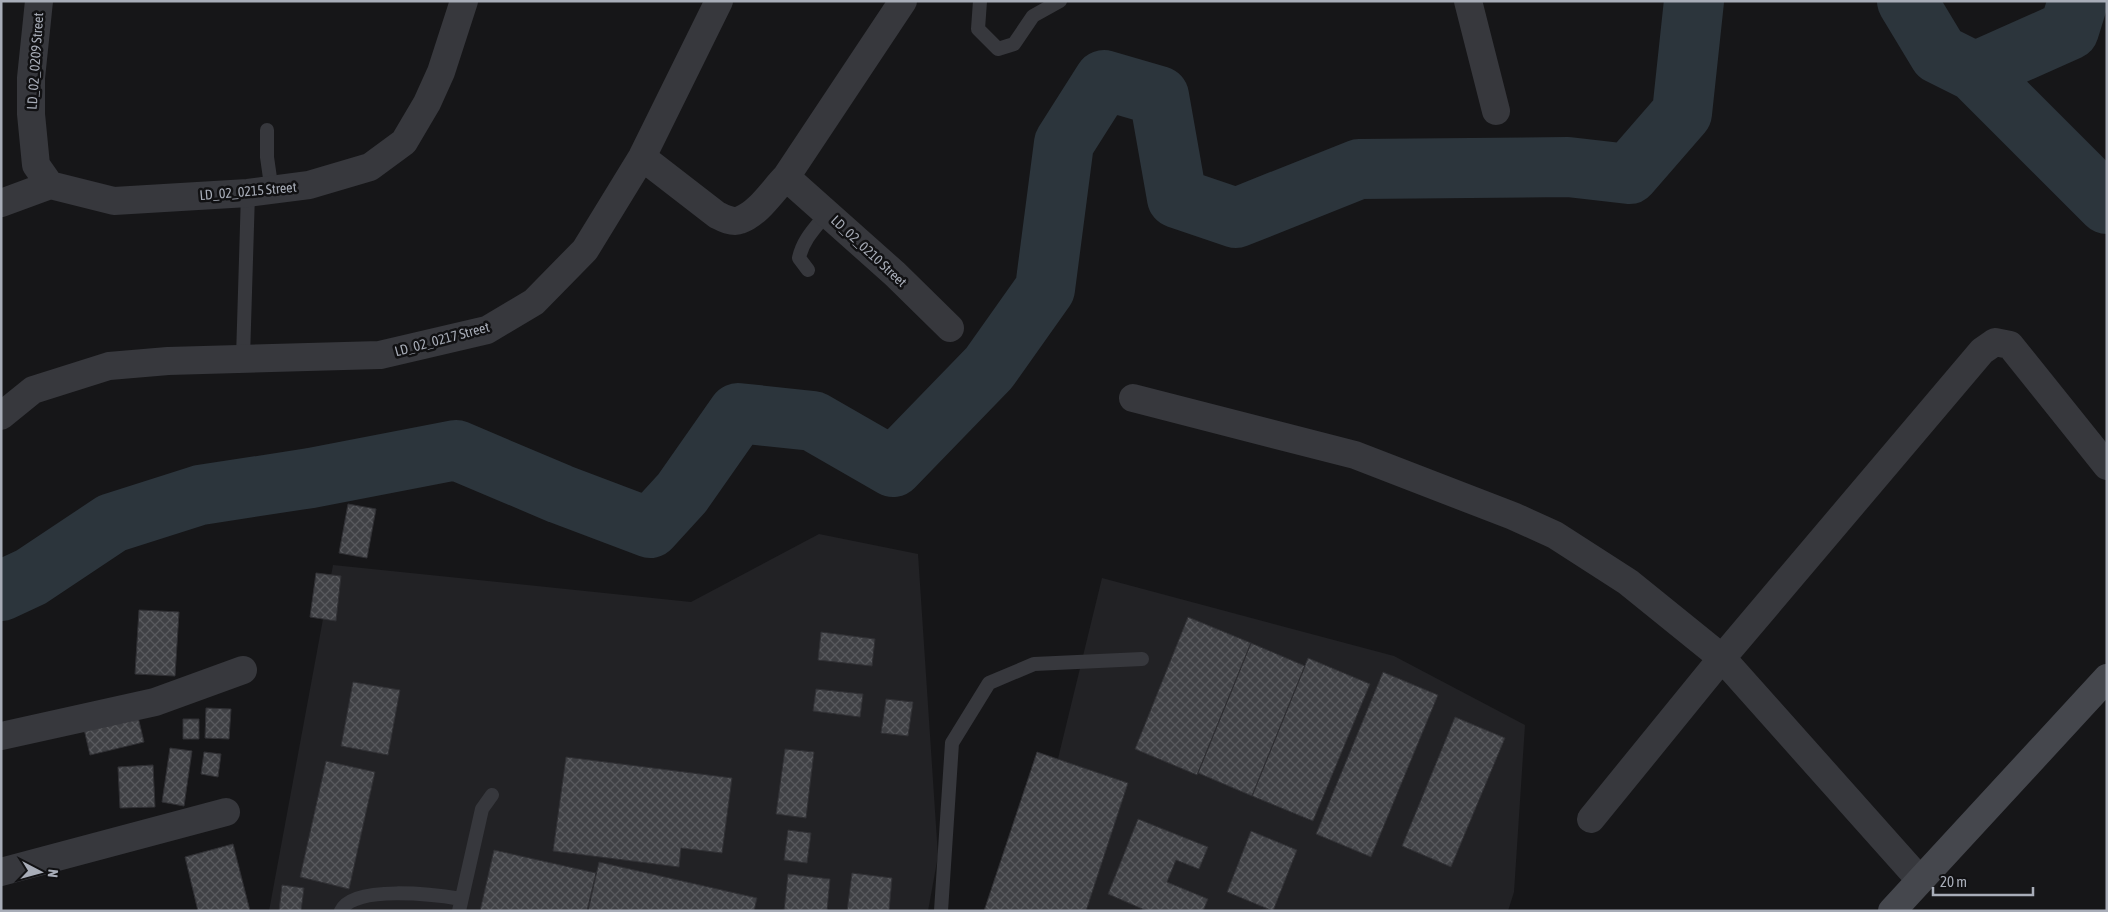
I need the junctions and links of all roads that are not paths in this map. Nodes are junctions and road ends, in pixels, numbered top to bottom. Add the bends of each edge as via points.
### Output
1 (39, 1) edge
2 (464, 1) edge
3 (719, 1) edge
4 (903, 1) edge
5 (980, 1) edge
6 (1060, 1) edge
7 (1468, 1) edge
8 (1496, 111) dead end
9 (267, 130) dead end
10 (642, 157) junction
11 (786, 177) junction
12 (50, 185) junction
13 (260, 193) junction
14 (1, 203) edge
15 (827, 213) junction
16 (808, 270) dead end
17 (950, 328) dead end
18 (243, 358) junction
19 (1133, 398) dead end
20 (1, 416) edge
21 (2107, 466) edge
22 (1722, 658) junction
23 (1142, 659) dead end
24 (243, 670) dead end
25 (2107, 678) edge
26 (1, 736) edge
27 (492, 796) dead end
28 (226, 812) dead end
29 (1591, 819) dead end
30 (1, 872) edge
31 (1920, 880) junction
32 (460, 905) edge
33 (342, 911) edge
34 (941, 911) edge
35 (1892, 911) edge

1 - 12 street, LD_02_0209 Street via 31,78 31,114 36,165
2 - 13 street, LD_02_0215 Street via 441,72 404,142 370,167 309,185
3 - 10 street, LD_02_0217 Street
4 - 11 street
5 - 6 lane via 978,29 998,49 1014,44 1033,16
7 - 8 street
9 - 13 lane
10 - 11 street via 717,215 729,220 738,221 752,212
10 - 18 street, LD_02_0217 Street via 585,250 534,302 487,330 380,355
11 - 15 street, LD_02_0210 Street
12 - 13 street, LD_02_0215 Street via 114,201
12 - 14 street
13 - 18 lane
15 - 16 lane via 801,248 799,258
15 - 17 street, LD_02_0210 Street
18 - 20 street, LD_02_0217 Street via 109,366 33,390
19 - 22 street via 1355,455 1513,516 1555,535 1628,582
21 - 22 street via 2010,345 1995,342 1976,358
22 - 29 street
22 - 31 street
23 - 34 lane via 1034,664 989,683 952,744
24 - 26 street via 155,702
25 - 31 main road
27 - 32 lane via 482,809
28 - 30 street
31 - 35 main road
32 - 33 lane via 394,893 354,898

